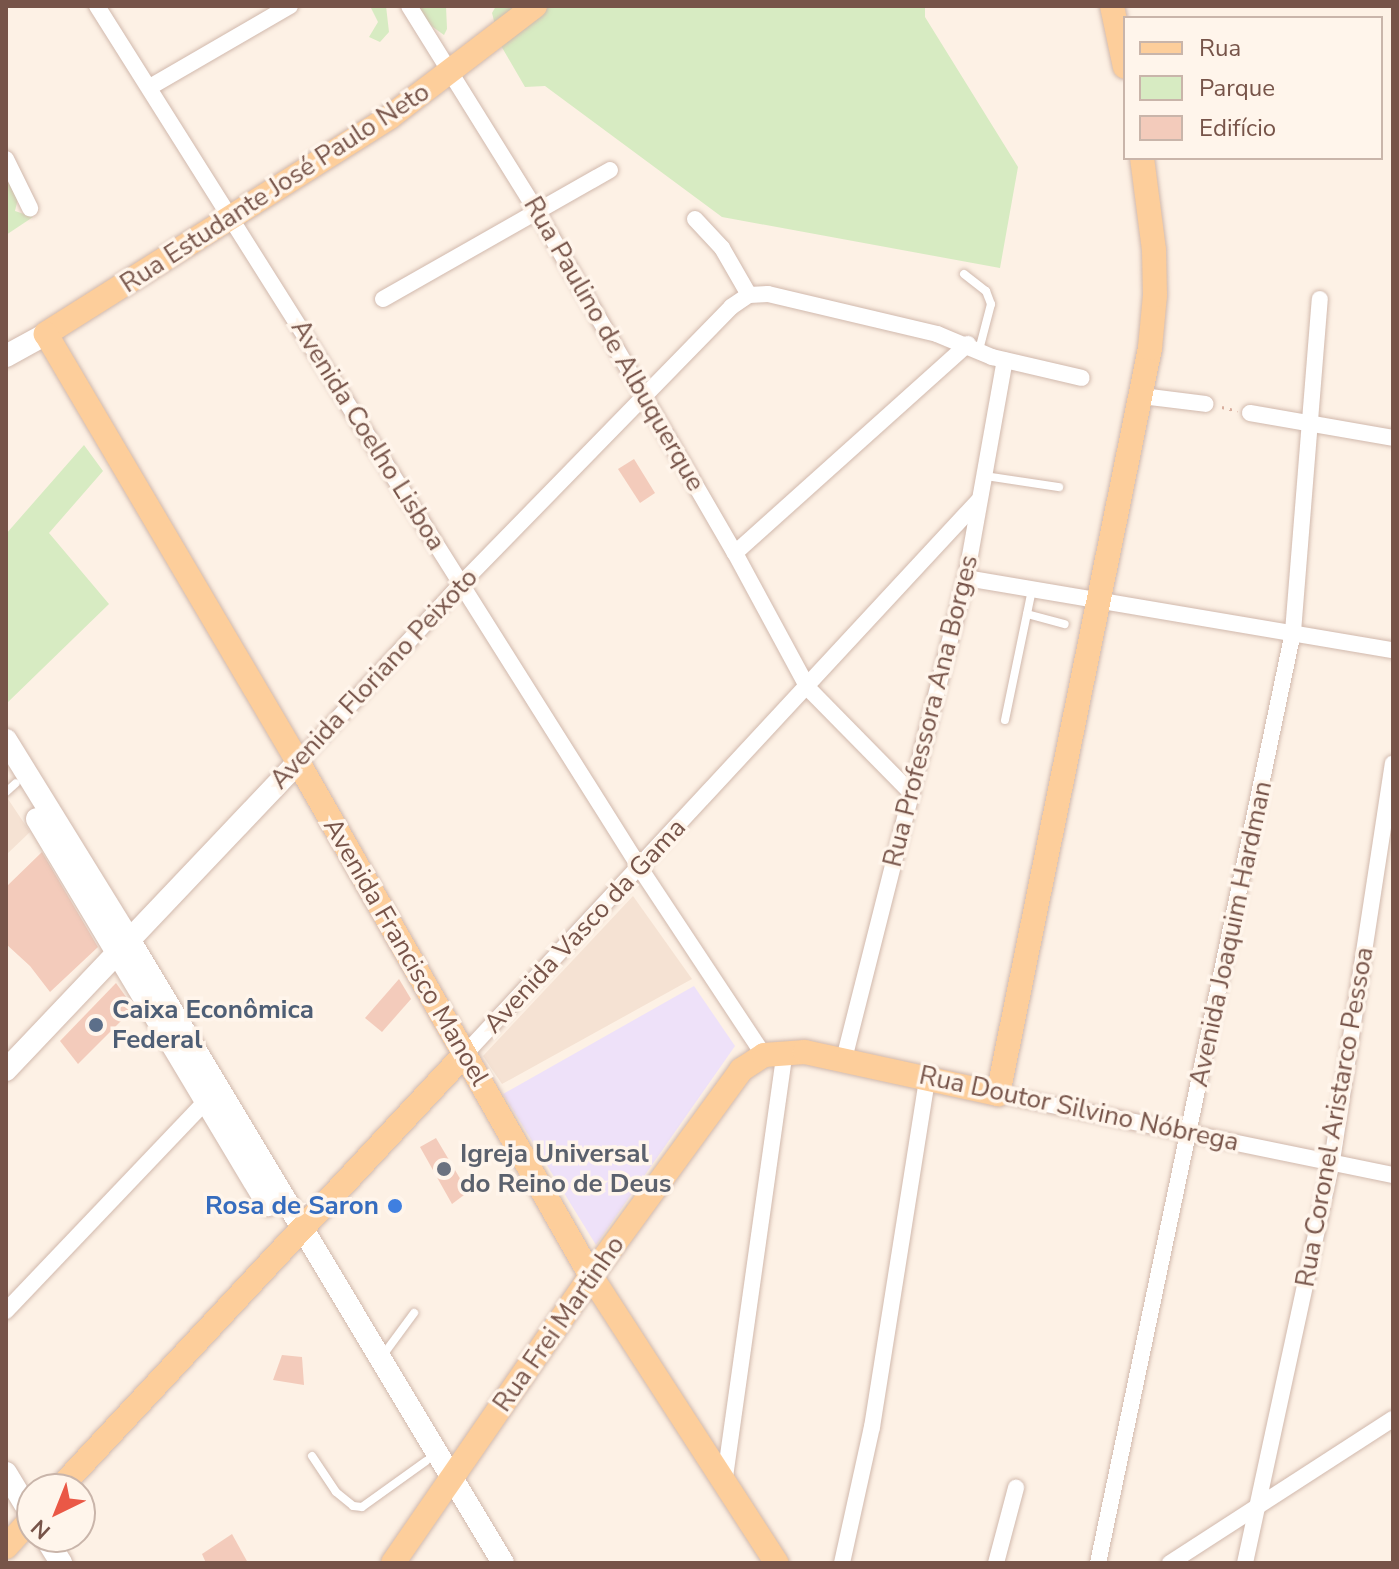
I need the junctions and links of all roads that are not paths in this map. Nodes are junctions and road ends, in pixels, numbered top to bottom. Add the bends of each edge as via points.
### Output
1 (97, 6) edge
2 (290, 6) edge
3 (409, 6) edge
4 (535, 6) edge
5 (1112, 6) edge
6 (1123, 58) edge
7 (451, 74) junction
8 (150, 87) junction
9 (6, 159) edge
10 (1142, 160) edge
11 (610, 170) dead end
12 (30, 208) dead end
13 (536, 210) junction
14 (231, 219) junction
15 (695, 219) dead end
16 (964, 274) dead end
17 (749, 295) junction
18 (383, 299) dead end
19 (1320, 299) dead end
20 (46, 334) junction
21 (973, 347) junction
22 (6, 356) edge
23 (1005, 360) junction
24 (1082, 378) dead end
25 (644, 395) junction
26 (1142, 396) junction
27 (1206, 404) road end
28 (1250, 413) road end
29 (1308, 421) junction
30 (1393, 438) edge
31 (983, 476) junction
32 (1059, 487) dead end
33 (978, 501) junction
34 (735, 553) junction
35 (966, 578) junction
36 (461, 584) junction
37 (1032, 590) junction
38 (1099, 602) junction
39 (1027, 614) junction
40 (1065, 624) dead end
41 (1293, 632) junction
42 (1393, 650) edge
43 (808, 688) junction
44 (1005, 720) dead end
45 (6, 740) edge
46 (298, 762) junction
47 (1393, 764) edge
48 (9, 780) edge
49 (912, 794) junction
50 (640, 868) junction
51 (95, 899) junction
52 (124, 945) junction
53 (774, 1053) junction
54 (464, 1055) junction
55 (844, 1059) junction
56 (6, 1070) edge
57 (927, 1079) junction
58 (998, 1094) junction
59 (211, 1095) junction
60 (1191, 1132) junction
61 (1332, 1161) junction
62 (1393, 1175) edge
63 (296, 1237) junction
64 (591, 1276) junction
65 (6, 1311) edge
66 (414, 1313) dead end
67 (380, 1359) junction
68 (1393, 1419) edge
69 (312, 1456) dead end
70 (426, 1461) junction
71 (74, 1473) edge
72 (725, 1477) junction
73 (448, 1484) junction
74 (1016, 1488) dead end
75 (1258, 1505) junction
76 (393, 1563) edge
77 (487, 1563) edge
78 (503, 1563) edge
79 (777, 1563) edge
80 (842, 1563) edge
81 (996, 1563) edge
82 (1098, 1563) edge
83 (1170, 1563) edge
84 (1245, 1563) edge

1 - 8 street, Avenida Coelho Lisboa
2 - 8 street
3 - 7 street, Rua Paulino de Albuquerque
4 - 7 main road, Rua Estudante José Paulo Neto
5 - 6 main road
7 - 13 street, Rua Paulino de Albuquerque
7 - 14 main road, Rua Estudante José Paulo Neto
8 - 14 street, Avenida Coelho Lisboa
9 - 12 street
10 - 26 main road via 1155,295
11 - 13 street
13 - 18 street
13 - 25 street, Rua Paulino de Albuquerque
14 - 20 main road, Rua Estudante José Paulo Neto
14 - 36 street, Avenida Coelho Lisboa
15 - 17 street via 722,248
16 - 21 lane via 986,291 991,304
17 - 21 street via 768,294
17 - 25 street, Avenida Floriano Peixoto
19 - 29 street, Avenida Joaquim Hardman
20 - 22 street, Rua Estudante José Paulo Neto
20 - 46 main road, Avenida Francisco Manoel
21 - 23 street
21 - 34 street
23 - 24 street
23 - 31 street, Rua Professora Ana Borges
25 - 34 street, Rua Paulino de Albuquerque
25 - 36 street, Avenida Floriano Peixoto
26 - 27 street
26 - 38 main road
28 - 29 street
29 - 30 street
29 - 41 street, Avenida Joaquim Hardman
31 - 32 lane
31 - 33 street, Rua Professora Ana Borges
33 - 35 street, Rua Professora Ana Borges
33 - 43 street, Avenida Vasco da Gama
34 - 43 street, Rua Paulino de Albuquerque
35 - 37 street
35 - 49 street, Rua Professora Ana Borges
36 - 46 street, Avenida Floriano Peixoto
36 - 50 street, Avenida Coelho Lisboa
37 - 38 street
37 - 39 lane
38 - 41 street
38 - 58 main road
39 - 40 lane
39 - 44 lane
41 - 42 street
41 - 60 street, Avenida Joaquim Hardman
43 - 49 street, Rua Paulino de Albuquerque
43 - 50 street, Avenida Vasco da Gama
45 - 51 street
46 - 52 street, Avenida Floriano Peixoto
46 - 54 main road, Avenida Francisco Manoel
47 - 61 street, Rua Coronel Aristarco Pessoa
48 - 51 street
49 - 55 street, Rua Professora Ana Borges
50 - 53 street, Avenida Coelho Lisboa
50 - 54 street, Avenida Vasco da Gama
51 - 52 street
52 - 56 street, Avenida Floriano Peixoto
52 - 59 street
53 - 55 main road, Rua Doutor Silvino Nóbrega
53 - 64 main road, Rua Frei Martinho via 741,1070
53 - 72 street
54 - 63 main road, Avenida Vasco da Gama
54 - 64 main road, Avenida Francisco Manoel
55 - 57 main road, Rua Doutor Silvino Nóbrega
57 - 58 main road, Rua Doutor Silvino Nóbrega
57 - 80 street via 872,1427
58 - 60 street, Rua Doutor Silvino Nóbrega
59 - 63 street
59 - 65 street
60 - 61 street, Rua Doutor Silvino Nóbrega
60 - 82 street, Avenida Joaquim Hardman
61 - 62 street, Rua Doutor Silvino Nóbrega
61 - 75 street, Rua Coronel Aristarco Pessoa
63 - 67 street
63 - 70 street
63 - 71 main road, Avenida Vasco da Gama
64 - 72 main road, Avenida Francisco Manoel
64 - 73 main road, Rua Frei Martinho
66 - 67 lane
67 - 73 street
68 - 75 street
69 - 70 lane via 336,1492 362,1507
70 - 73 street
72 - 79 main road, Avenida Francisco Manoel
73 - 76 main road, Rua Frei Martinho
73 - 77 street
73 - 78 street
74 - 81 street
75 - 83 street
75 - 84 street, Rua Coronel Aristarco Pessoa

